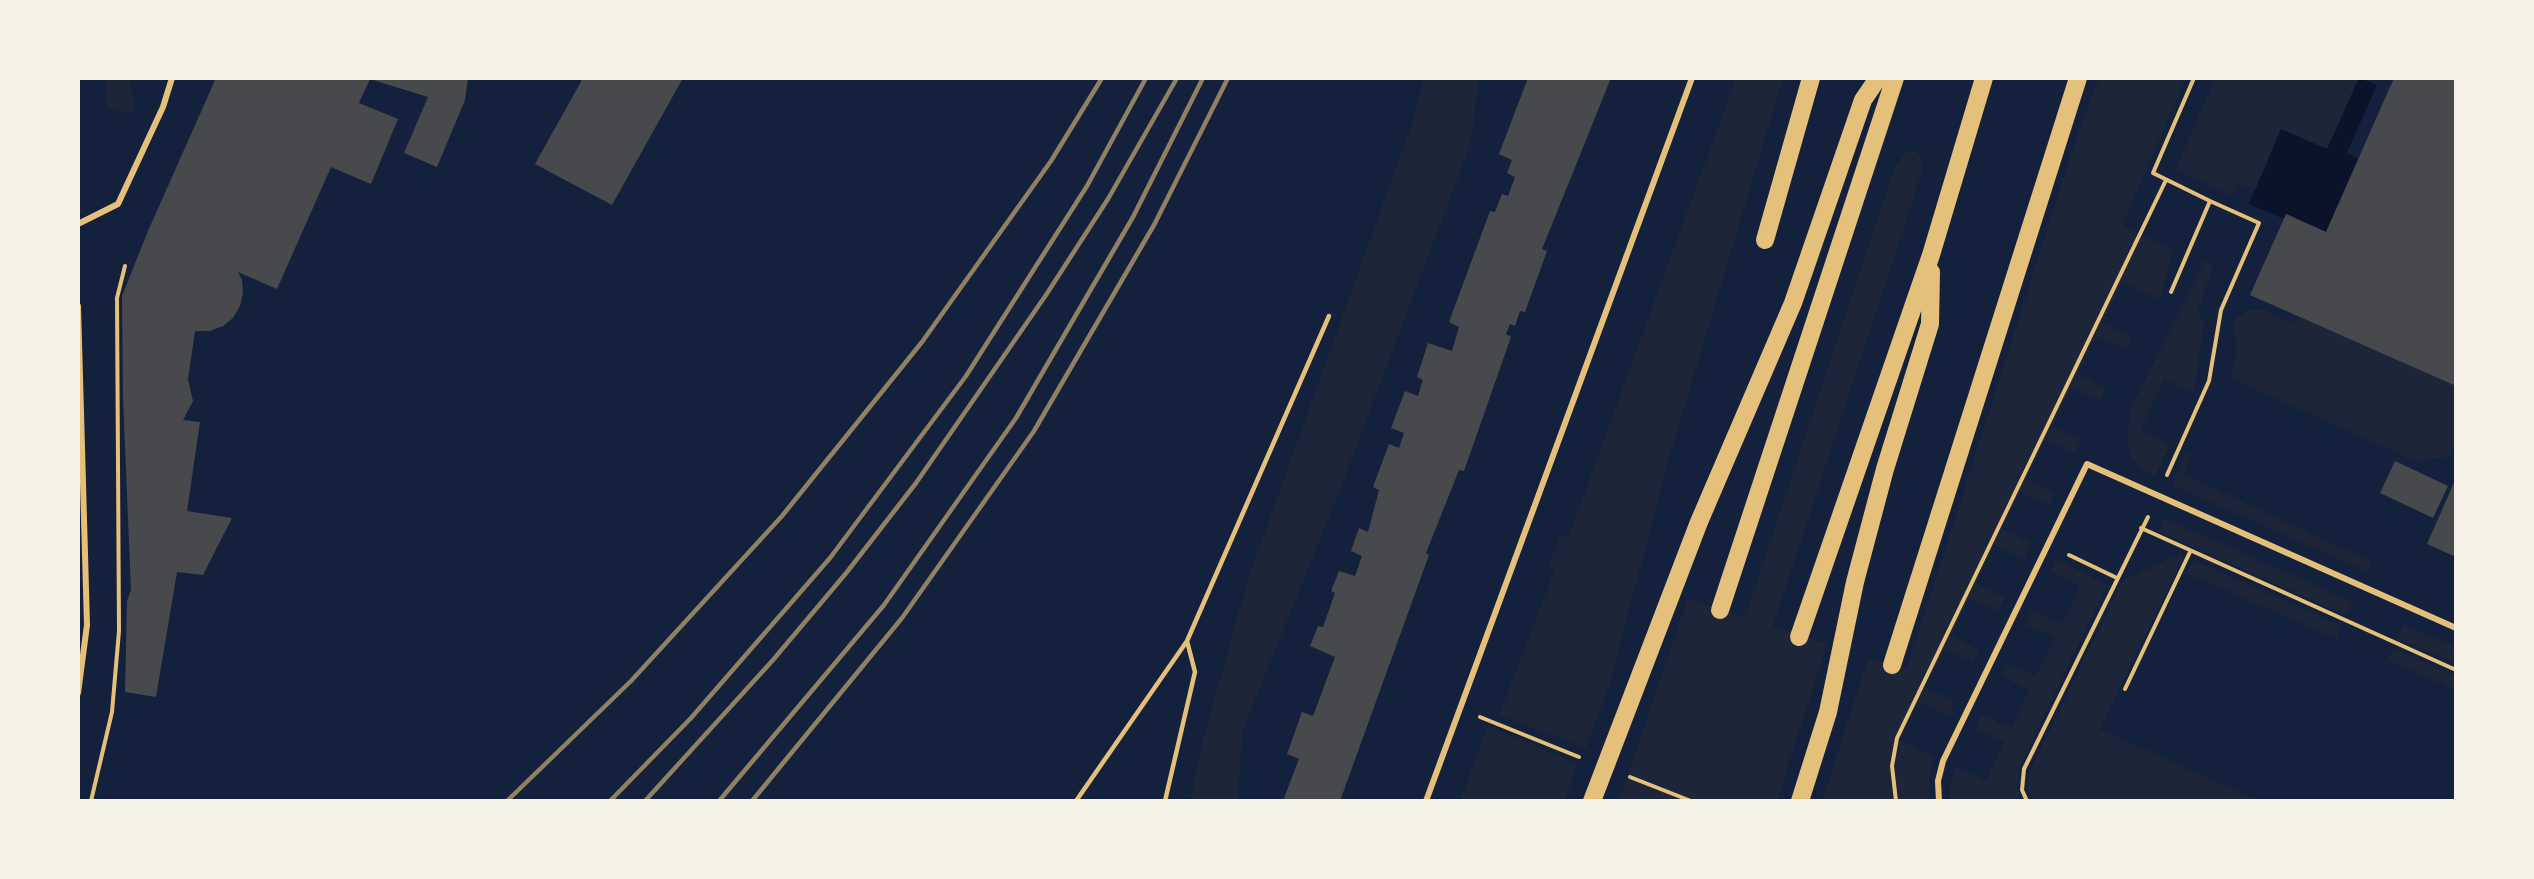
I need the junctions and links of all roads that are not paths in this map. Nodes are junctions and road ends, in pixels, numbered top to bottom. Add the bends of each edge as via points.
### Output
1 (172, 78) edge
2 (1692, 78) edge
3 (1810, 78) edge
4 (1878, 78) edge
5 (1895, 78) edge
6 (1984, 78) edge
7 (2078, 78) edge
8 (78, 224) edge
9 (1765, 240) dead end
10 (1931, 255) junction
11 (78, 306) edge
12 (1329, 316) dead end
13 (1719, 610) dead end
14 (2456, 628) edge
15 (1799, 637) dead end
16 (1187, 641) junction
17 (1892, 665) dead end
18 (78, 693) edge
19 (1076, 801) edge
20 (1165, 801) edge
21 (1426, 801) edge
22 (1592, 801) edge
23 (1800, 801) edge
24 (1939, 801) edge

1 - 8 street via 117,204
2 - 21 street
3 - 9 highway
4 - 22 highway via 1863,100 1793,303 1699,522
5 - 13 highway
6 - 10 highway
7 - 17 highway
10 - 15 highway
10 - 23 highway via 1930,324 1885,468 1855,582 1828,712
11 - 18 street via 87,625
12 - 16 lane
14 - 24 street via 2087,464 1943,761
16 - 19 lane
16 - 20 lane via 1195,672

